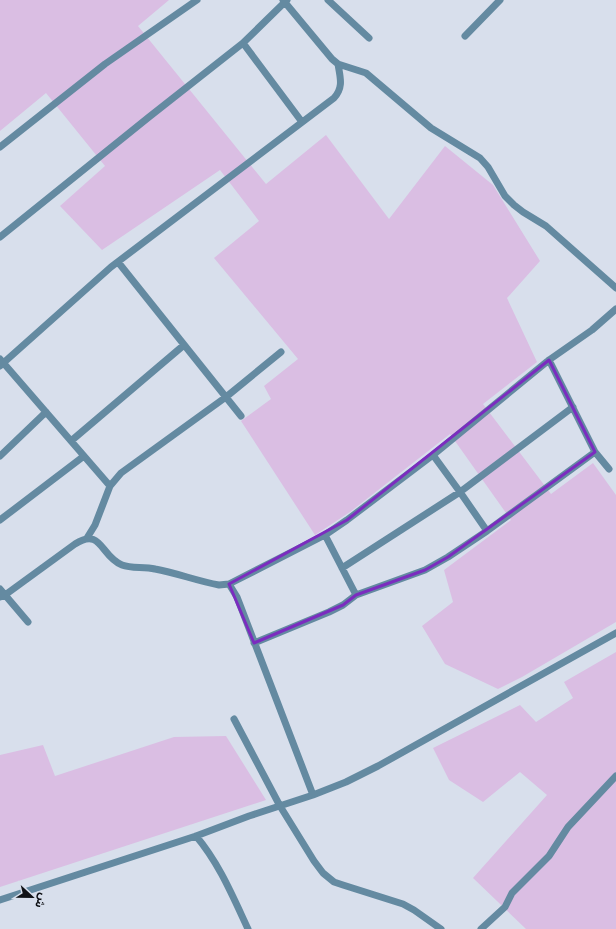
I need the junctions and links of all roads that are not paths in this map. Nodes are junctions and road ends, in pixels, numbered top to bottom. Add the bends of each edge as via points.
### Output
1 (197, 0) edge
2 (328, 0) edge
3 (500, 0) edge
4 (285, 1) edge
5 (464, 36) dead end
6 (370, 38) dead end
7 (243, 43) junction
8 (338, 64) junction
9 (302, 122) junction
10 (0, 147) edge
11 (0, 237) edge
12 (118, 262) junction
13 (616, 288) edge
14 (616, 309) edge
15 (184, 345) junction
16 (281, 352) dead end
17 (549, 360) junction
18 (1, 362) edge
19 (226, 396) junction
20 (572, 407) junction
21 (46, 412) junction
22 (241, 416) dead end
23 (71, 441) junction
24 (595, 452) junction
25 (432, 455) junction
26 (0, 456) edge
27 (84, 456) junction
28 (609, 469) dead end
29 (110, 486) junction
30 (460, 492) junction
31 (0, 520) edge
32 (487, 532) junction
33 (324, 535) junction
34 (87, 538) junction
35 (342, 568) junction
36 (230, 584) junction
37 (0, 589) edge
38 (356, 595) junction
39 (3, 596) edge
40 (28, 622) dead end
41 (616, 632) edge
42 (254, 643) junction
43 (234, 719) dead end
44 (616, 776) edge
45 (312, 795) junction
46 (280, 806) junction
47 (196, 836) junction
48 (0, 900) edge
49 (431, 926) edge
50 (248, 929) edge
51 (441, 929) edge
52 (481, 929) edge

1 - 10 street via 105,64
2 - 6 street
3 - 5 street
4 - 7 street
4 - 8 street
7 - 9 street
7 - 11 street
8 - 9 street via 341,81 339,92
8 - 13 street via 366,74 431,128 480,158 505,196 514,205 546,226
9 - 12 street
12 - 15 street
12 - 18 street
14 - 17 street via 592,330
15 - 19 street
15 - 23 street
16 - 19 street
17 - 20 street
17 - 25 street
18 - 21 street
19 - 22 street
19 - 29 street via 121,473
20 - 24 street
20 - 30 street
21 - 23 street
21 - 26 street
23 - 27 street
24 - 28 street
24 - 32 street
25 - 30 street
25 - 33 street
27 - 29 street
27 - 31 street
29 - 34 street
30 - 32 street
30 - 35 street
32 - 38 street via 425,570
33 - 35 street
33 - 36 street
34 - 36 street via 93,538 123,565 155,569 219,585
34 - 39 street
35 - 38 street
36 - 42 street
37 - 39 street
38 - 42 street via 329,612
39 - 40 street
41 - 45 street via 378,766
42 - 45 street
43 - 46 street
44 - 52 street via 568,827 549,856 512,893 505,907
45 - 46 street
46 - 47 street
46 - 49 street via 314,861 334,882 402,904 414,910
47 - 48 street
47 - 50 street via 210,854
49 - 51 street

